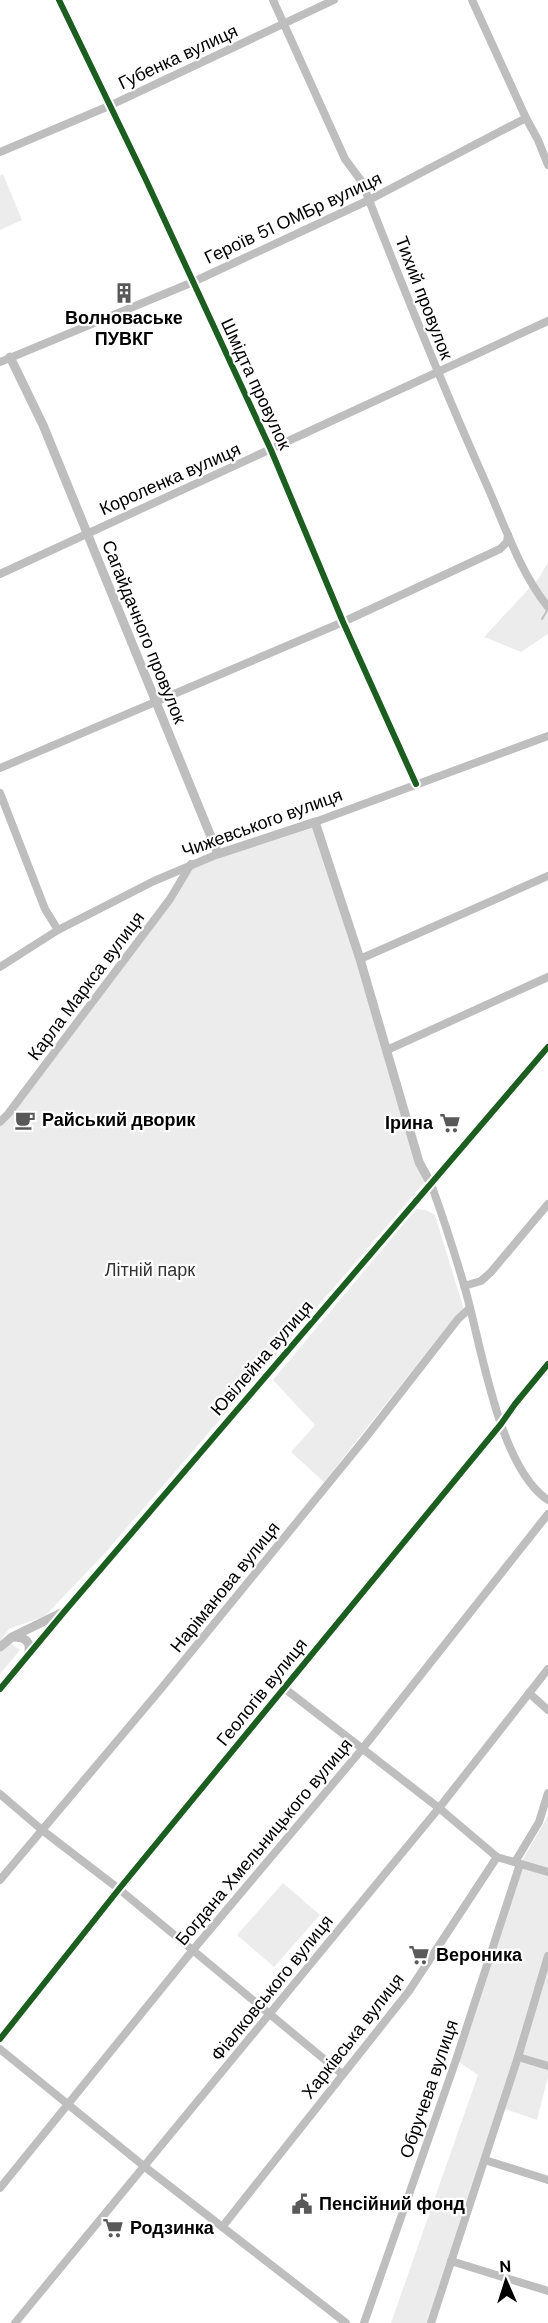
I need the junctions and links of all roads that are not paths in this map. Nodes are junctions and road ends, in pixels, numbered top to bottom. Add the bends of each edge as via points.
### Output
1 (59, 0) edge
2 (273, 0) edge
3 (334, 0) edge
4 (472, 0) edge
5 (285, 23) junction
6 (109, 106) junction
7 (526, 118) junction
8 (0, 152) edge
9 (548, 165) edge
10 (369, 200) junction
11 (193, 282) junction
12 (548, 321) edge
13 (10, 357) junction
14 (0, 362) edge
15 (436, 372) junction
16 (271, 450) junction
17 (86, 533) junction
18 (508, 534) junction
19 (0, 574) edge
20 (548, 607) edge
21 (343, 622) junction
22 (156, 703) junction
23 (548, 736) edge
24 (0, 768) edge
25 (416, 784) junction
26 (0, 793) edge
27 (315, 822) junction
28 (218, 854) junction
29 (191, 864) junction
30 (548, 876) edge
31 (58, 930) junction
32 (360, 959) junction
33 (0, 968) edge
34 (548, 977) edge
35 (548, 1047) edge
36 (387, 1050) junction
37 (0, 1122) edge
38 (431, 1184) junction
39 (548, 1204) edge
40 (464, 1286) junction
41 (470, 1310) junction
42 (548, 1364) edge
43 (501, 1424) junction
44 (548, 1500) edge
45 (548, 1514) edge
46 (63, 1612) junction
47 (12, 1637) junction
48 (0, 1647) edge
49 (27, 1658) junction
50 (548, 1669) edge
51 (284, 1688) junction
52 (0, 1689) edge
53 (528, 1693) junction
54 (548, 1710) edge
55 (363, 1748) junction
56 (548, 1793) edge
57 (0, 1794) edge
58 (439, 1808) junction
59 (42, 1830) junction
60 (497, 1857) junction
61 (518, 1863) junction
62 (548, 1872) edge
63 (0, 1880) edge
64 (119, 1889) junction
65 (192, 1950) junction
66 (548, 1956) edge
67 (270, 2014) junction
68 (0, 2039) edge
69 (0, 2049) edge
70 (518, 2057) junction
71 (548, 2066) edge
72 (342, 2074) junction
73 (67, 2104) junction
74 (485, 2160) junction
75 (145, 2167) junction
76 (548, 2180) edge
77 (0, 2187) edge
78 (223, 2226) junction
79 (451, 2261) junction
80 (548, 2292) edge
81 (343, 2322) edge
82 (15, 2323) edge
83 (364, 2323) edge
84 (431, 2323) edge

1 - 6 street, Шмідта провулок
2 - 5 street, Тихий провулок
3 - 5 street, Губенка вулиця
4 - 7 street
5 - 6 street, Губенка вулиця
5 - 10 street, Тихий провулок via 345,159 362,182
6 - 8 street, Губенка вулиця
6 - 11 street, Шмідта провулок
7 - 9 street
7 - 10 street, Героїв 51 ОМБр вулиця
10 - 11 street, Героїв 51 ОМБр вулиця
10 - 15 street, Тихий провулок
11 - 13 street, Героїв 51 ОМБр вулиця
11 - 16 street, Шмідта провулок
12 - 15 street, Короленка вулиця
13 - 14 street, Героїв 51 ОМБр вулиця
13 - 17 street, Сагайдачного провулок via 43,425
15 - 16 street, Короленка вулиця
15 - 18 street, Тихий провулок
16 - 17 street, Короленка вулиця
16 - 21 street, Шмідта провулок
17 - 19 street, Короленка вулиця
17 - 22 street, Сагайдачного провулок
18 - 20 street, Тихий провулок
18 - 21 street via 500,549
21 - 22 street
21 - 25 street, Шмідта провулок
22 - 24 street
22 - 28 street, Сагайдачного провулок
23 - 25 street, Чижевського вулиця
25 - 27 street, Чижевського вулиця
26 - 31 street via 45,909
27 - 28 street, Чижевського вулиця
27 - 32 street
28 - 29 street, Чижевського вулиця
29 - 31 street, Чижевського вулиця
29 - 37 street, Карла Маркса вулиця via 170,899
30 - 32 street
31 - 33 street, Чижевського вулиця
32 - 36 street
34 - 36 street
35 - 38 street, Ювілейна вулиця
36 - 38 street via 419,1162
38 - 40 street
38 - 46 street, Ювілейна вулиця
39 - 40 street via 482,1281
40 - 41 street
41 - 43 street
41 - 59 street, Наріманова вулиця via 458,1319 363,1441
42 - 43 street, Геологів вулиця
43 - 44 street via 520,1470
43 - 51 street, Геологів вулиця
45 - 55 street, Богдана Хмельницького вулиця
46 - 47 street, Ювілейна вулиця
46 - 49 street, Ювілейна вулиця
47 - 48 street, Ювілейна вулиця
47 - 49 street via 27,1639
49 - 52 street, Ювілейна вулиця
50 - 53 street, Фіалковського вулиця
51 - 55 street
51 - 64 street, Геологів вулиця
53 - 54 street
53 - 58 street, Фіалковського вулиця
55 - 58 street
55 - 65 street, Богдана Хмельницького вулиця
56 - 61 street via 539,1822
57 - 59 street
58 - 60 street
58 - 67 street, Фіалковського вулиця
59 - 63 street, Наріманова вулиця
59 - 64 street
60 - 61 street
60 - 72 street, Харківська вулиця via 409,1991
61 - 62 street
61 - 83 street, Обручева вулиця via 456,2060
64 - 65 street
64 - 68 street, Геологів вулиця
65 - 67 street
65 - 73 street, Богдана Хмельницького вулиця
66 - 70 street
67 - 72 street
67 - 75 street, Фіалковського вулиця
69 - 73 street
70 - 71 street
70 - 74 street
72 - 78 street, Харківська вулиця
73 - 75 street
73 - 77 street, Богдана Хмельницького вулиця
74 - 76 street
74 - 79 street
75 - 78 street
75 - 82 street, Фіалковського вулиця
78 - 81 street
79 - 80 street
79 - 84 street

